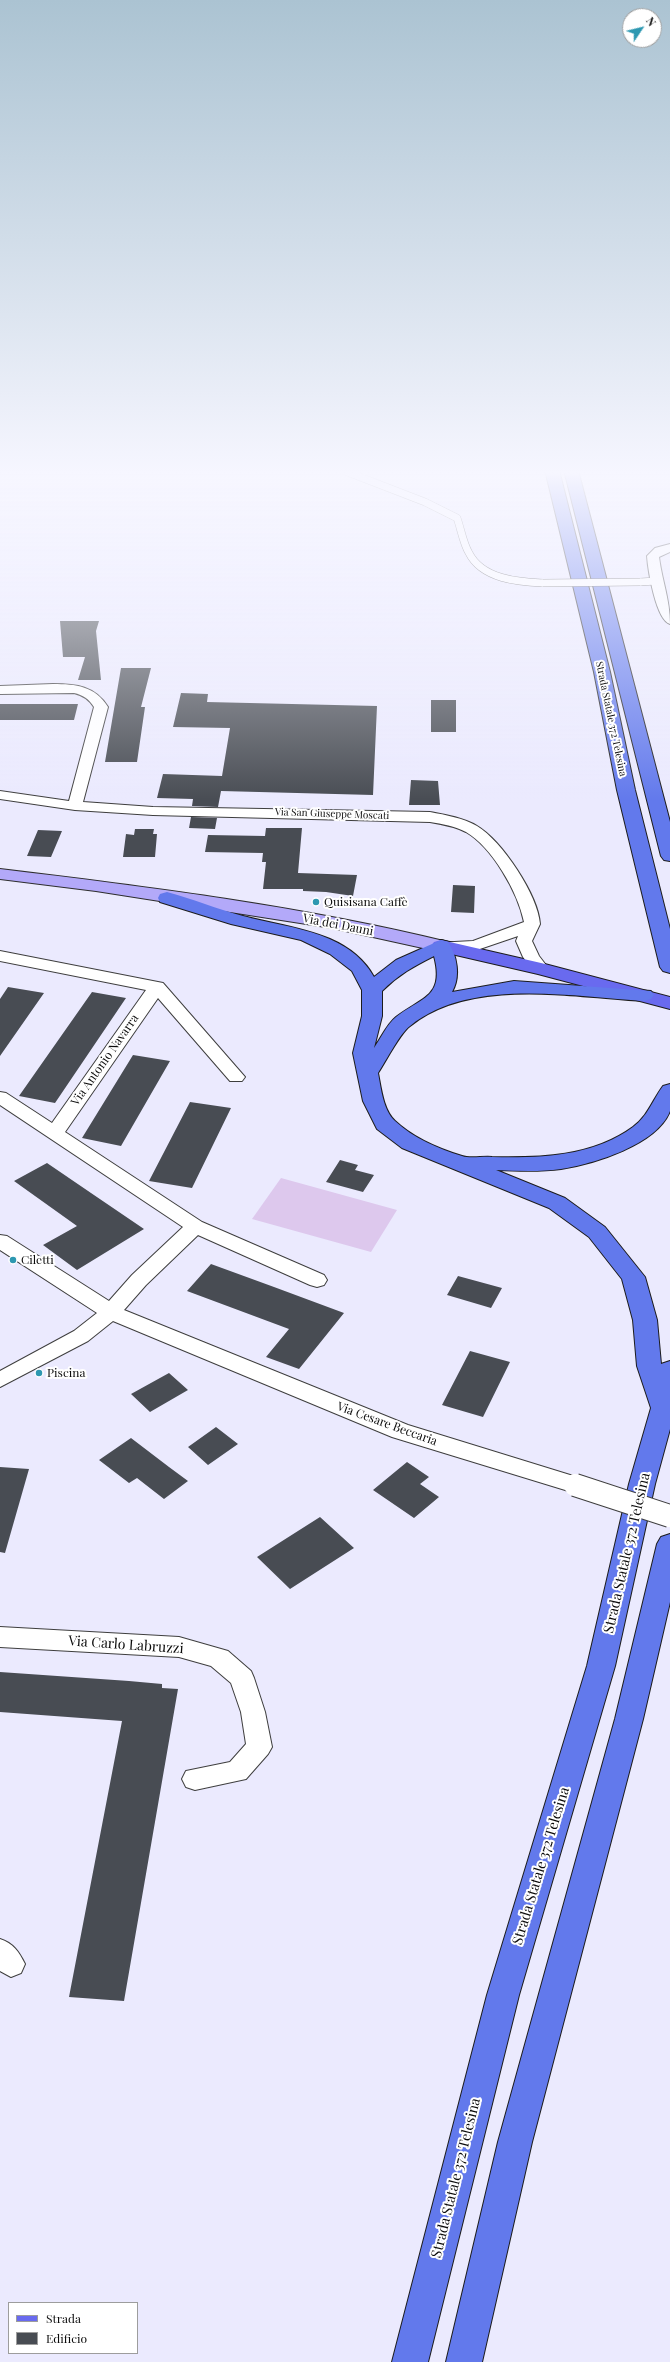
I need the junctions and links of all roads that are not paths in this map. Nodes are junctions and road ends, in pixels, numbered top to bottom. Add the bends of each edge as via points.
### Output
1 (515, 580) edge
2 (579, 580) edge
3 (599, 580) edge
4 (656, 581) joint
5 (670, 620) edge
6 (0, 690) edge
7 (0, 795) edge
8 (75, 806) junction
9 (670, 856) edge
10 (0, 874) edge
11 (167, 898) junction
12 (532, 924) junction
13 (441, 946) junction
14 (0, 956) edge
15 (670, 967) edge
16 (541, 969) junction
17 (157, 986) junction
18 (372, 990) junction
19 (644, 996) junction
20 (670, 1003) edge
21 (430, 1005) junction
22 (368, 1072) junction
23 (236, 1078) dead end
24 (670, 1090) edge
25 (0, 1097) edge
26 (54, 1134) junction
27 (456, 1163) junction
28 (195, 1226) junction
29 (0, 1241) edge
30 (317, 1280) dead end
31 (111, 1312) junction
32 (670, 1369) edge
33 (0, 1380) edge
34 (663, 1409) junction
35 (670, 1516) edge
36 (670, 1544) edge
37 (0, 1637) edge
38 (195, 1779) dead end
39 (410, 2362) edge
40 (464, 2362) edge

1 - 4 lane, bridge via 543,583
2 - 15 highway, Strada Statale 372 Telesina via 602,672 626,790
3 - 9 highway, Strada Statale 372 Telesina
4 - 5 street
6 - 8 street via 84,691 95,698 101,707
7 - 8 street, Via San Giuseppe Moscati
8 - 12 street, Via San Giuseppe Moscati via 153,811 430,817 457,822 476,832 506,867 528,903
10 - 11 main road, Via dei Dauni
11 - 13 main road, Via dei Dauni via 332,922
11 - 18 highway via 238,920 307,936 337,950 360,968
12 - 13 street via 474,946
12 - 16 street via 524,941 531,957
13 - 16 main road, Via dei Dauni
13 - 18 highway via 403,964
13 - 21 highway via 448,982 444,992
14 - 17 street
16 - 19 main road, Via dei Dauni
17 - 23 street
17 - 26 street, Via Antonio Navarra
18 - 22 highway via 372,1016 363,1053
19 - 20 main road, Via dei Dauni
19 - 21 highway via 514,987 468,993
21 - 22 highway via 402,1022
22 - 27 highway via 373,1101 385,1124 410,1143
24 - 27 highway via 665,1102 647,1127 617,1144 588,1155 552,1163
25 - 26 street
26 - 28 street
27 - 34 highway via 557,1204 597,1232 633,1277 645,1320 649,1366
28 - 30 street
28 - 31 street via 139,1280
29 - 31 street, Via Cesare Beccaria
31 - 33 street via 81,1336
31 - 35 street, Via Cesare Beccaria, bridge via 400,1431
32 - 34 highway, Strada Statale 372 Telesina
34 - 39 highway, Strada Statale 372 Telesina via 642,1484 601,1666 502,1995
36 - 40 highway via 629,1719 515,2142
37 - 38 street, Via Carlo Labruzzi via 179,1647 219,1658 242,1678 254,1712 259,1747 237,1771

